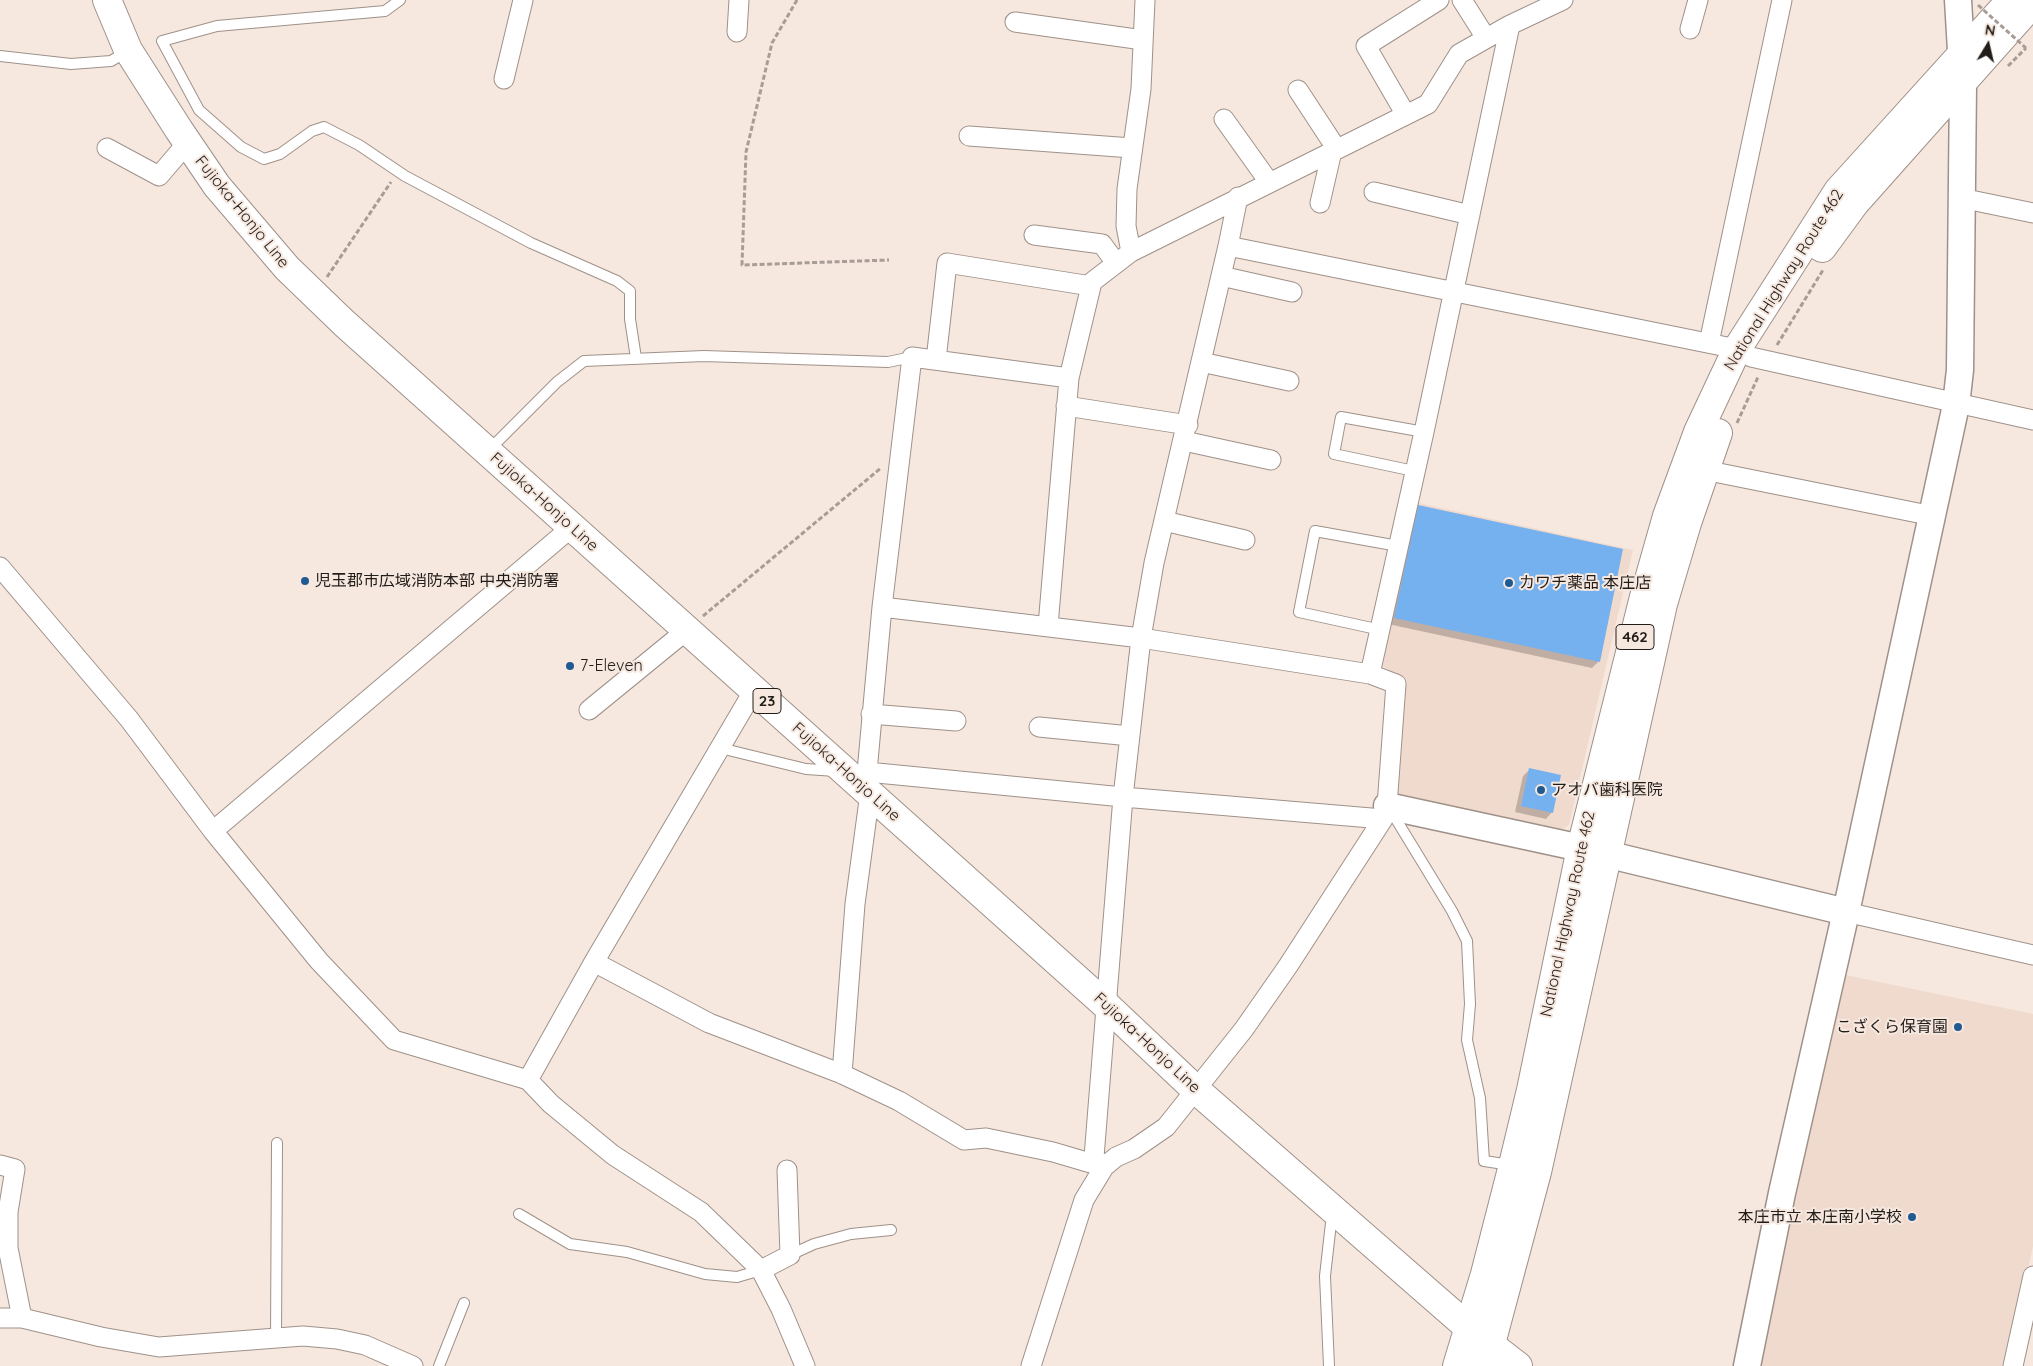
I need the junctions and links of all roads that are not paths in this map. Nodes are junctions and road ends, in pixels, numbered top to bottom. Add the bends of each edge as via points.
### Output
1 (107, 0) edge
2 (400, 0) edge
3 (523, 0) edge
4 (739, 0) edge
5 (1145, 0) edge
6 (1440, 0) edge
7 (1462, 0) edge
8 (1698, 0) edge
9 (1782, 0) edge
10 (2011, 0) edge
11 (2019, 0) edge
12 (1553, 2) edge
13 (1968, 2) edge
14 (2033, 3) edge
15 (1015, 22) dead end
16 (1510, 24) junction
17 (1690, 30) dead end
18 (737, 32) dead end
19 (1486, 38) junction
20 (1143, 40) junction
21 (128, 50) junction
22 (1962, 53) junction
23 (0, 56) edge
24 (504, 79) dead end
25 (1963, 84) junction
26 (1298, 90) dead end
27 (1406, 115) junction
28 (1224, 119) dead end
29 (969, 136) dead end
30 (188, 142) junction
31 (107, 148) dead end
32 (1132, 148) junction
33 (1334, 149) junction
34 (1269, 182) junction
35 (1374, 192) dead end
36 (1238, 197) junction
37 (1961, 198) junction
38 (1320, 203) dead end
39 (2033, 212) edge
40 (1470, 215) junction
41 (1034, 235) dead end
42 (1228, 246) junction
43 (1131, 252) junction
44 (1116, 263) junction
45 (1221, 276) junction
46 (1091, 286) junction
47 (1454, 291) junction
48 (1292, 292) dead end
49 (1709, 343) junction
50 (1744, 353) junction
51 (912, 356) junction
52 (636, 358) junction
53 (936, 360) junction
54 (1202, 362) junction
55 (1069, 378) junction
56 (1289, 380) dead end
57 (1956, 404) junction
58 (1066, 406) junction
59 (2033, 420) edge
60 (1424, 432) junction
61 (1186, 433) junction
62 (487, 451) junction
63 (1271, 460) dead end
64 (1704, 470) junction
65 (1414, 472) junction
66 (1933, 516) junction
67 (1164, 521) junction
68 (572, 527) junction
69 (1245, 540) dead end
70 (1398, 546) junction
71 (0, 567) edge
72 (882, 607) junction
73 (1048, 626) junction
74 (687, 630) junction
75 (1381, 630) junction
76 (1141, 638) junction
77 (1370, 674) junction
78 (754, 690) junction
79 (589, 710) dead end
80 (871, 714) junction
81 (956, 722) dead end
82 (1039, 727) dead end
83 (1130, 736) junction
84 (720, 748) junction
85 (860, 780) junction
86 (1123, 797) junction
87 (1385, 812) junction
88 (213, 831) junction
89 (1593, 852) junction
90 (1846, 912) junction
91 (2033, 955) edge
92 (594, 962) junction
93 (1107, 1006) junction
94 (842, 1074) junction
95 (528, 1080) junction
96 (1195, 1089) junction
97 (277, 1143) dead end
98 (0, 1165) edge
99 (1513, 1165) junction
100 (1104, 1168) junction
101 (787, 1170) dead end
102 (1333, 1210) junction
103 (519, 1214) dead end
104 (891, 1230) dead end
105 (790, 1254) junction
106 (761, 1270) junction
107 (2033, 1276) edge
108 (464, 1303) dead end
109 (0, 1318) edge
110 (22, 1318) junction
111 (1469, 1328) junction
112 (276, 1338) junction
113 (1489, 1356) edge
114 (413, 1366) edge
115 (439, 1366) edge
116 (805, 1366) edge
117 (1031, 1366) edge
118 (1329, 1366) edge
119 (1457, 1366) edge
120 (1518, 1366) edge
121 (1747, 1366) edge
122 (2014, 1366) edge

1 - 21 main road, Fujioka-Honjo Line / 23
2 - 52 lane via 385,11 217,26 162,41 199,110 241,148 264,159 280,154 312,131 324,127 531,243 617,281 630,291
3 - 24 street
4 - 18 street
5 - 20 street
6 - 27 street via 1366,46
7 - 19 street
8 - 17 street
9 - 49 street
10 - 22 main road, National Highway Route 462 / 462
11 - 14 street
12 - 16 street
13 - 22 street
14 - 25 main road, National Highway Route 462 / 462
15 - 20 street
16 - 19 street
16 - 40 street
19 - 27 street via 1459,54 1428,104
20 - 32 street via 1141,89
21 - 23 lane via 111,61 71,64
21 - 30 main road, Fujioka-Honjo Line / 23
22 - 25 street
22 - 50 main road, National Highway Route 462 / 462 via 1838,191
25 - 37 street
25 - 50 main road, National Highway Route 462 / 462 via 1855,203
26 - 33 street
27 - 33 street
28 - 34 street
29 - 32 street
30 - 31 street via 159,176
30 - 62 main road, Fujioka-Honjo Line / 23 via 217,186 251,228 315,295
32 - 43 street via 1126,189 1126,226
33 - 34 street
33 - 38 street
34 - 36 street
35 - 40 street
36 - 42 street
36 - 43 street
37 - 39 street
37 - 57 street via 1960,370
40 - 47 street
41 - 44 street via 1102,244
42 - 45 street
42 - 47 street
43 - 44 street
44 - 46 street via 1101,273
45 - 48 street
45 - 54 street
46 - 53 street via 947,263
46 - 55 street
47 - 49 street
47 - 60 street
49 - 50 street
50 - 57 street
50 - 64 main road, National Highway Route 462 / 462
50 - 89 main road, National Highway Route 462 / 462 via 1698,432 1667,516
51 - 52 lane via 888,362 704,356
51 - 53 street
51 - 72 street
52 - 62 lane via 584,361 557,382
53 - 55 street
54 - 56 street
54 - 61 street
55 - 58 street
57 - 59 street
57 - 66 street
58 - 61 street
58 - 73 street
60 - 65 street
60 - 65 lane via 1342,417 1334,454
61 - 63 street
61 - 67 street
62 - 68 main road, Fujioka-Honjo Line / 23
64 - 66 street
64 - 89 main road, National Highway Route 462 / 462
65 - 70 street
66 - 90 street
67 - 69 street
67 - 76 street
68 - 74 main road, Fujioka-Honjo Line / 23
68 - 88 street
70 - 75 street
70 - 75 lane via 1315,531 1299,612
71 - 88 street via 129,719
72 - 73 street
72 - 80 street
73 - 76 street
74 - 78 main road, Fujioka-Honjo Line / 23
74 - 79 street
75 - 77 street
76 - 77 street
76 - 83 street
77 - 87 street via 1396,684
78 - 84 street
78 - 85 main road, Fujioka-Honjo Line / 23
80 - 81 street
80 - 85 street
82 - 83 street
83 - 86 street
84 - 85 lane
84 - 92 street
85 - 86 street
85 - 93 main road, Fujioka-Honjo Line / 23
85 - 94 street via 855,904
86 - 87 street
86 - 93 street
87 - 89 street
87 - 96 street via 1288,966 1244,1029
87 - 99 lane via 1452,911 1467,941 1470,1004 1467,1040 1480,1098 1484,1161
88 - 95 street via 319,961 394,1040
89 - 90 street
89 - 99 main road, National Highway Route 462 / 462
89 - 113 main road, National Highway Route 462 / 462 via 1539,1162
90 - 91 street
90 - 121 street via 1782,1193
92 - 94 street via 710,1023
92 - 95 street
93 - 96 main road, Fujioka-Honjo Line / 23
93 - 100 street via 1094,1157
94 - 100 street via 899,1101 964,1140 986,1138
95 - 106 street via 551,1104 614,1156 701,1212
96 - 100 street via 1166,1127 1134,1149 1116,1156
96 - 102 main road, Fujioka-Honjo Line / 23
97 - 112 lane
98 - 110 street via 15,1170 8,1212 8,1248
99 - 111 main road, National Highway Route 462 / 462
100 - 117 street via 1084,1200
101 - 105 street
102 - 111 main road, Fujioka-Honjo Line / 23
102 - 118 lane via 1325,1276
103 - 106 lane via 570,1244 627,1252 705,1274 737,1277
104 - 105 lane via 851,1234
105 - 106 street
106 - 116 street
107 - 122 street
108 - 115 lane
109 - 110 street
110 - 112 street via 159,1347
111 - 113 main road, Fujioka-Honjo Line / 23
111 - 119 main road, National Highway Route 462 / 462
112 - 114 street via 337,1339 365,1345
113 - 120 main road, Fujioka-Honjo Line / 23

